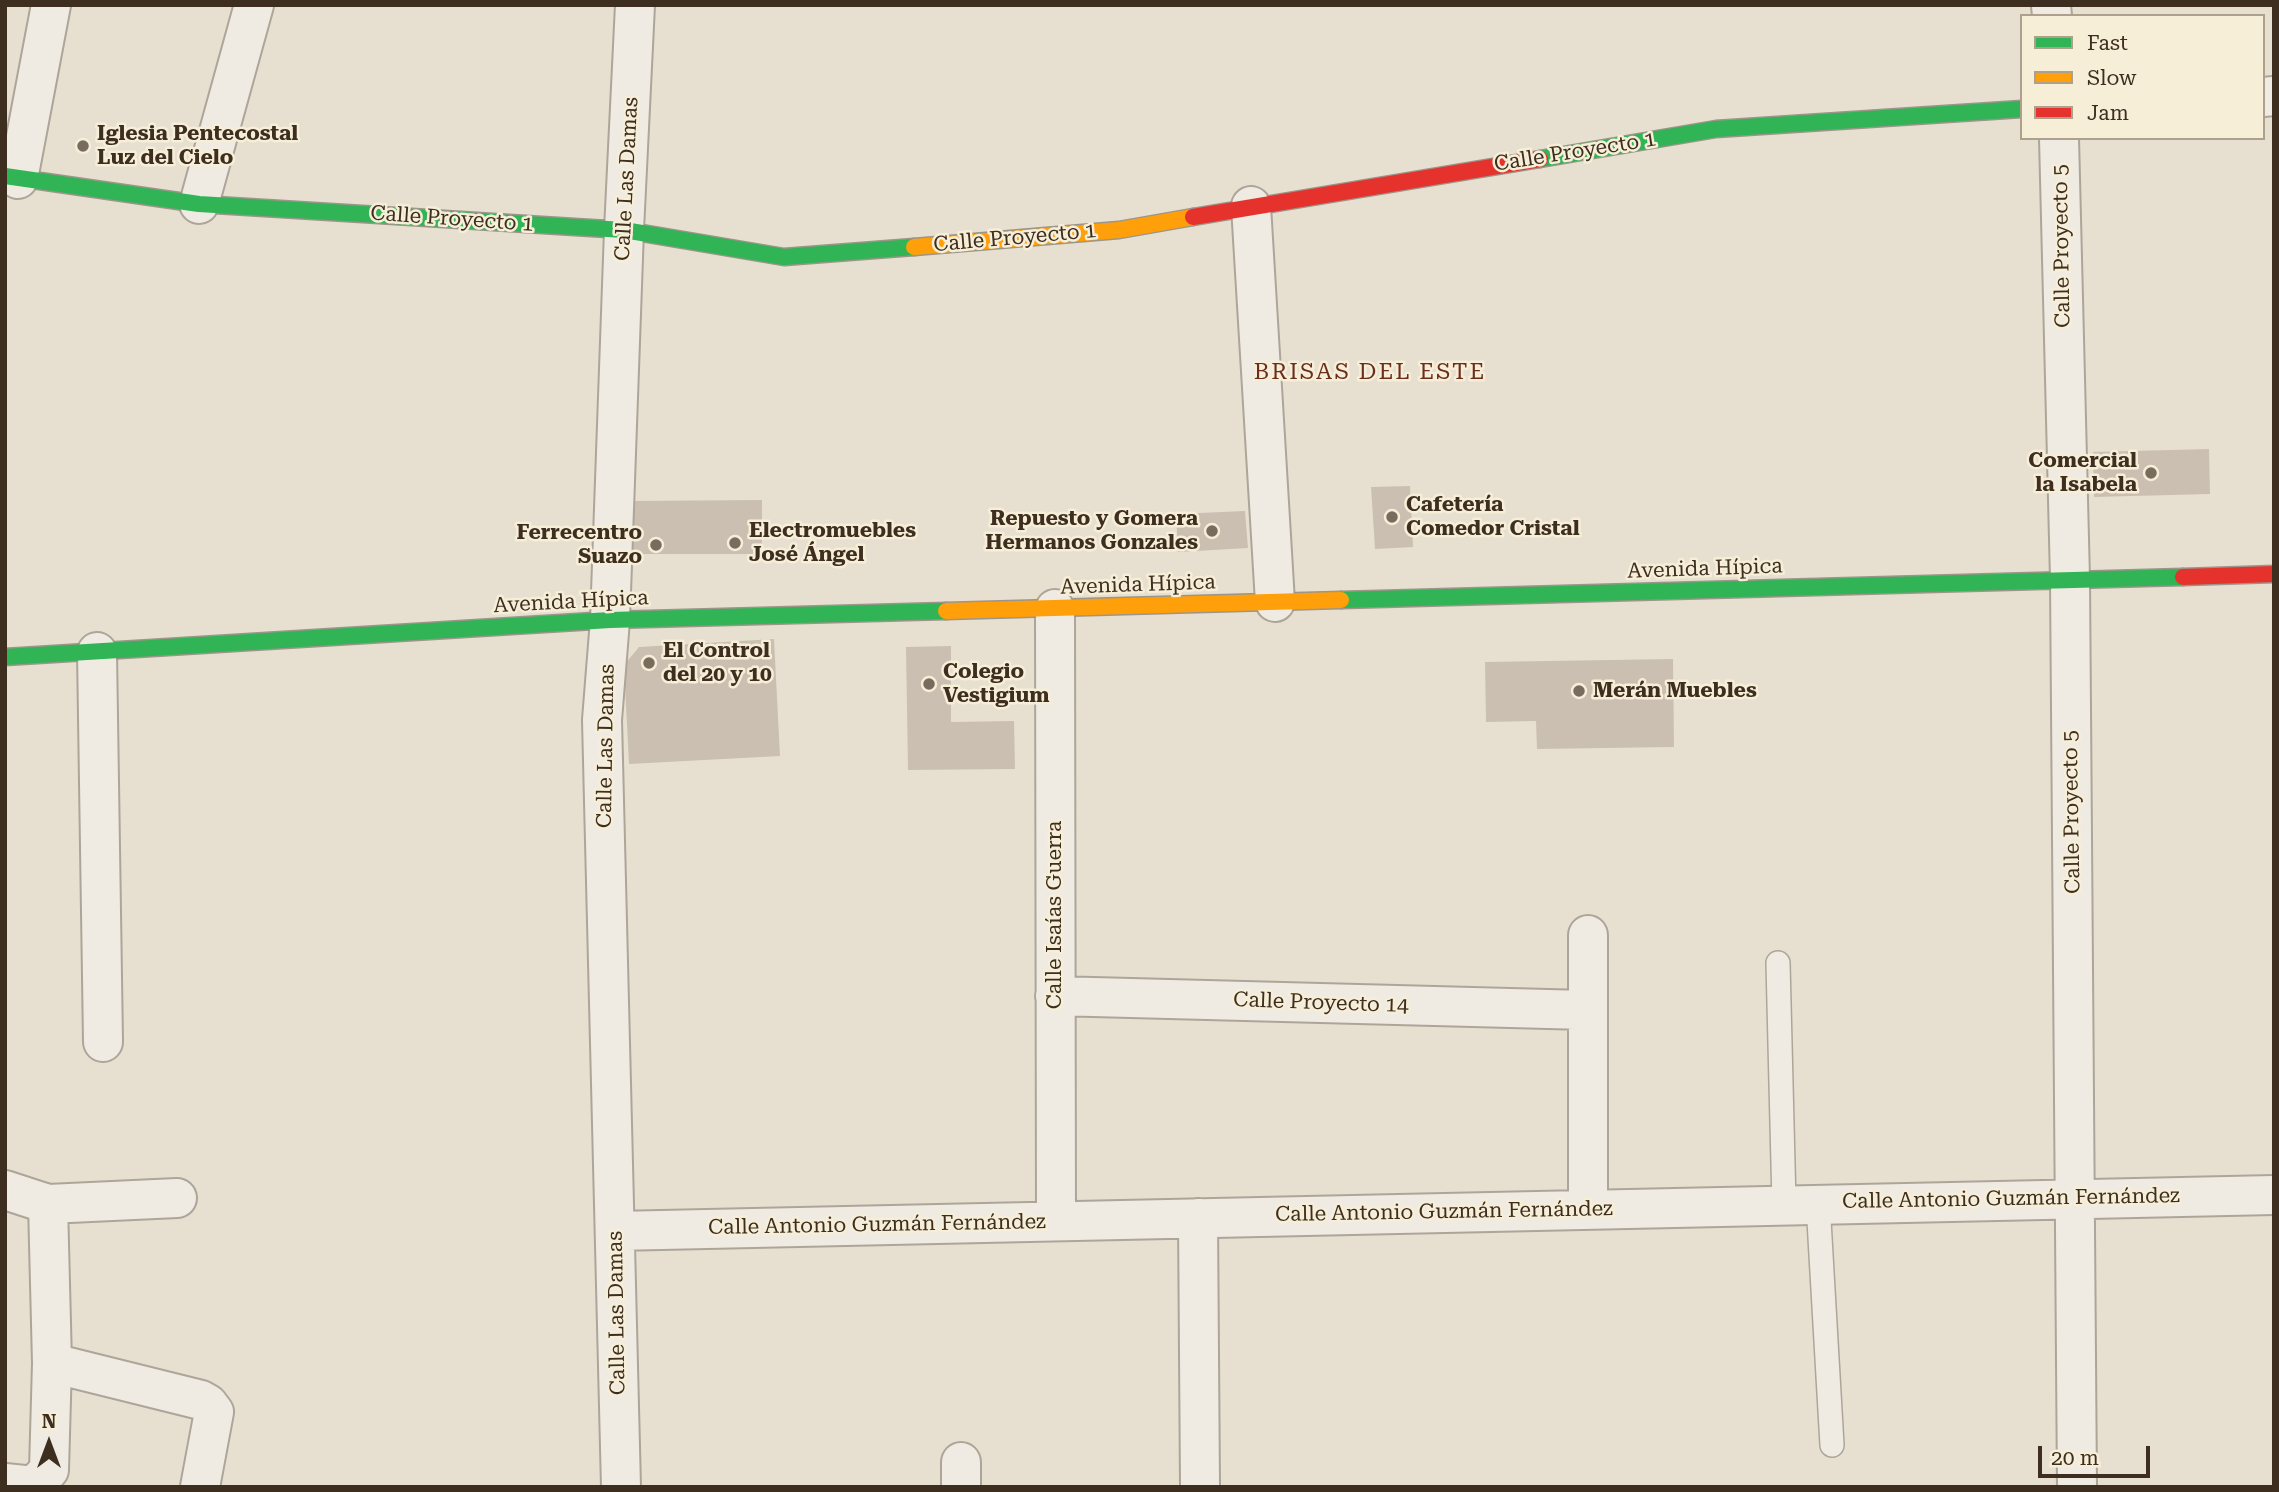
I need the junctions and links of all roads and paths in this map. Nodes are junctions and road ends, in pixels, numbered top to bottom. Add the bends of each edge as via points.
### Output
1 (51, 5) edge
2 (254, 5) edge
3 (635, 5) edge
4 (2020, 109) edge
5 (2059, 140) edge
6 (12, 178) edge
7 (199, 204) junction
8 (1251, 206) junction
9 (624, 230) junction
10 (2274, 574) edge
11 (2070, 579) junction
12 (1275, 602) junction
13 (1055, 609) junction
14 (610, 620) junction
15 (97, 652) junction
16 (5, 657) edge
17 (1588, 935) dead end
18 (1778, 963) dead end
19 (1055, 996) junction
20 (1586, 1010) junction
21 (103, 1042) dead end
22 (5, 1190) edge
23 (2274, 1195) edge
24 (2077, 1197) junction
25 (177, 1198) dead end
26 (48, 1204) junction
27 (1801, 1204) junction
28 (1588, 1208) junction
29 (1198, 1218) junction
30 (1056, 1221) junction
31 (615, 1231) junction
32 (52, 1363) junction
33 (1832, 1445) dead end
34 (5, 1483) edge
35 (200, 1487) edge
36 (621, 1487) edge
37 (1200, 1487) edge
38 (2077, 1487) edge

1 - 6 street
2 - 7 street
3 - 9 street, Calle Las Damas
4 - 8 street, Calle Proyecto 1 via 1716,129
5 - 11 street, Calle Proyecto 5
6 - 7 street, Calle Proyecto 1
7 - 9 street, Calle Proyecto 1
8 - 9 street, Calle Proyecto 1 via 1119,230 784,257
8 - 12 street
9 - 14 street, Calle Las Damas
10 - 11 street, Avenida Hípica
11 - 12 street, Avenida Hípica
11 - 24 street, Calle Proyecto 5
12 - 13 street, Avenida Hípica
13 - 14 street, Avenida Hípica
13 - 19 street, Calle Isaías Guerra
14 - 15 street, Avenida Hípica
14 - 31 street, Calle Las Damas via 602,720
15 - 16 street, Avenida Hípica
15 - 21 street
17 - 20 street
18 - 27 lane
19 - 20 street, Calle Proyecto 14
19 - 30 street, Calle Isaías Guerra
20 - 28 street
22 - 26 street
23 - 24 street, Calle Antonio Guzmán Fernández
24 - 27 street, Calle Antonio Guzmán Fernández
24 - 38 street, Calle Proyecto 5
25 - 26 street
26 - 32 street
27 - 28 street, Calle Antonio Guzmán Fernández
27 - 33 lane
28 - 29 street, Calle Antonio Guzmán Fernández
29 - 30 street, Calle Antonio Guzmán Fernández
29 - 37 street
30 - 31 street, Calle Antonio Guzmán Fernández
31 - 36 street, Calle Las Damas
32 - 34 street via 49,1470 34,1486
32 - 35 street via 208,1404 214,1412

